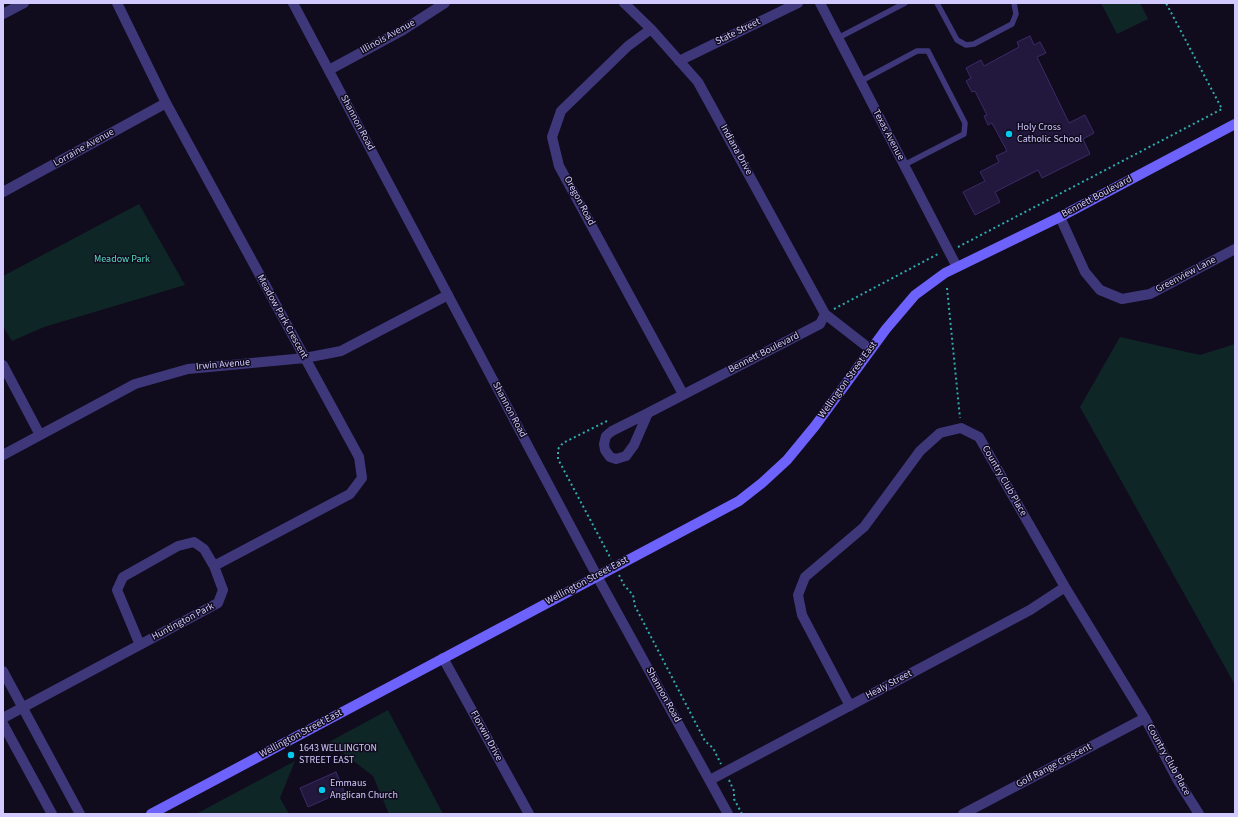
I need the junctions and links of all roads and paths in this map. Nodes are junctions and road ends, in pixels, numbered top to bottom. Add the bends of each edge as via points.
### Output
1 (24, 3) edge
2 (117, 3) edge
3 (293, 3) edge
4 (445, 3) edge
5 (624, 3) edge
6 (798, 3) edge
7 (820, 3) edge
8 (905, 3) edge
9 (937, 3) edge
10 (1014, 3) edge
11 (3, 14) edge
12 (651, 29) junction
13 (838, 38) junction
14 (679, 61) junction
15 (329, 70) junction
16 (861, 81) junction
17 (166, 103) junction
18 (1235, 124) edge
19 (904, 165) junction
20 (3, 192) edge
21 (1060, 217) junction
22 (1235, 249) edge
23 (957, 267) junction
24 (947, 288) dead end
25 (448, 295) junction
26 (825, 314) junction
27 (870, 350) junction
28 (305, 358) junction
29 (3, 365) edge
30 (683, 394) junction
31 (648, 413) junction
32 (961, 428) junction
33 (40, 435) junction
34 (3, 455) edge
35 (214, 566) junction
36 (597, 576) junction
37 (1065, 587) junction
38 (140, 645) junction
39 (443, 658) junction
40 (3, 671) edge
41 (850, 706) junction
42 (23, 707) junction
43 (3, 718) edge
44 (1146, 718) junction
45 (3, 724) edge
46 (710, 780) junction
47 (52, 814) edge
48 (80, 814) edge
49 (151, 814) edge
50 (529, 814) edge
51 (728, 814) edge
52 (963, 814) edge
53 (1198, 814) edge

1 - 11 street
2 - 17 street, Meadow Park Crescent
3 - 15 street, Shannon Road
4 - 15 street, Illinois Avenue via 403,30
5 - 12 street, Indiana Drive
6 - 14 street, State Street
7 - 13 street, Texas Avenue
8 - 13 lane
9 - 10 lane via 957,40 966,45 974,44 1012,24 1016,14
12 - 14 street, Indiana Drive
12 - 30 street, Oregon Road via 628,46 562,111 552,137 560,166
13 - 16 street, Texas Avenue
14 - 26 street, Indiana Drive via 698,82
15 - 25 street, Shannon Road
16 - 19 street, Texas Avenue
16 - 19 lane via 917,51 928,51 965,123 964,134
17 - 20 street, Lorraine Avenue
17 - 28 street, Meadow Park Crescent
18 - 21 main road, Bennett Boulevard
19 - 23 street, Texas Avenue
21 - 22 street, Greenview Lane via 1085,272 1100,290 1122,299 1150,294
21 - 23 main road, Bennett Boulevard
23 - 27 main road, Wellington Street East via 915,295
24 - 32 path
25 - 28 street, Irwin Avenue via 341,351
25 - 36 street, Shannon Road
26 - 27 street
26 - 30 street, Bennett Boulevard via 820,324
27 - 36 main road, Wellington Street East via 815,426 787,460 762,483 738,500
28 - 33 street, Irwin Avenue via 188,369 135,384
28 - 35 street, Meadow Park Crescent via 359,458 362,478 350,494
29 - 33 street
30 - 31 street, Bennett Boulevard
31 - 31 street, Bennett Boulevard via 606,436 605,450 610,457 616,459 626,456 634,445
32 - 37 street, Country Club Place via 979,437
32 - 41 street via 940,433 920,451 864,527 805,577 798,595 802,615
33 - 34 street, Irwin Avenue
35 - 38 street, Huntington Park via 223,590 218,603
35 - 38 street, Huntington Park via 204,549 194,542 178,546 123,577 117,590
36 - 39 main road, Wellington Street East
36 - 46 street, Shannon Road
37 - 41 street, Healy Street via 1030,610
37 - 44 street, Country Club Place
38 - 42 street, Huntington Park
39 - 49 main road, Wellington Street East
39 - 50 street, Florwin Drive
40 - 42 street
41 - 46 street, Healy Street
42 - 43 street, Huntington Park
42 - 48 street
44 - 52 street, Golf Range Crescent
44 - 53 street, Country Club Place
45 - 47 street
46 - 51 street, Shannon Road

